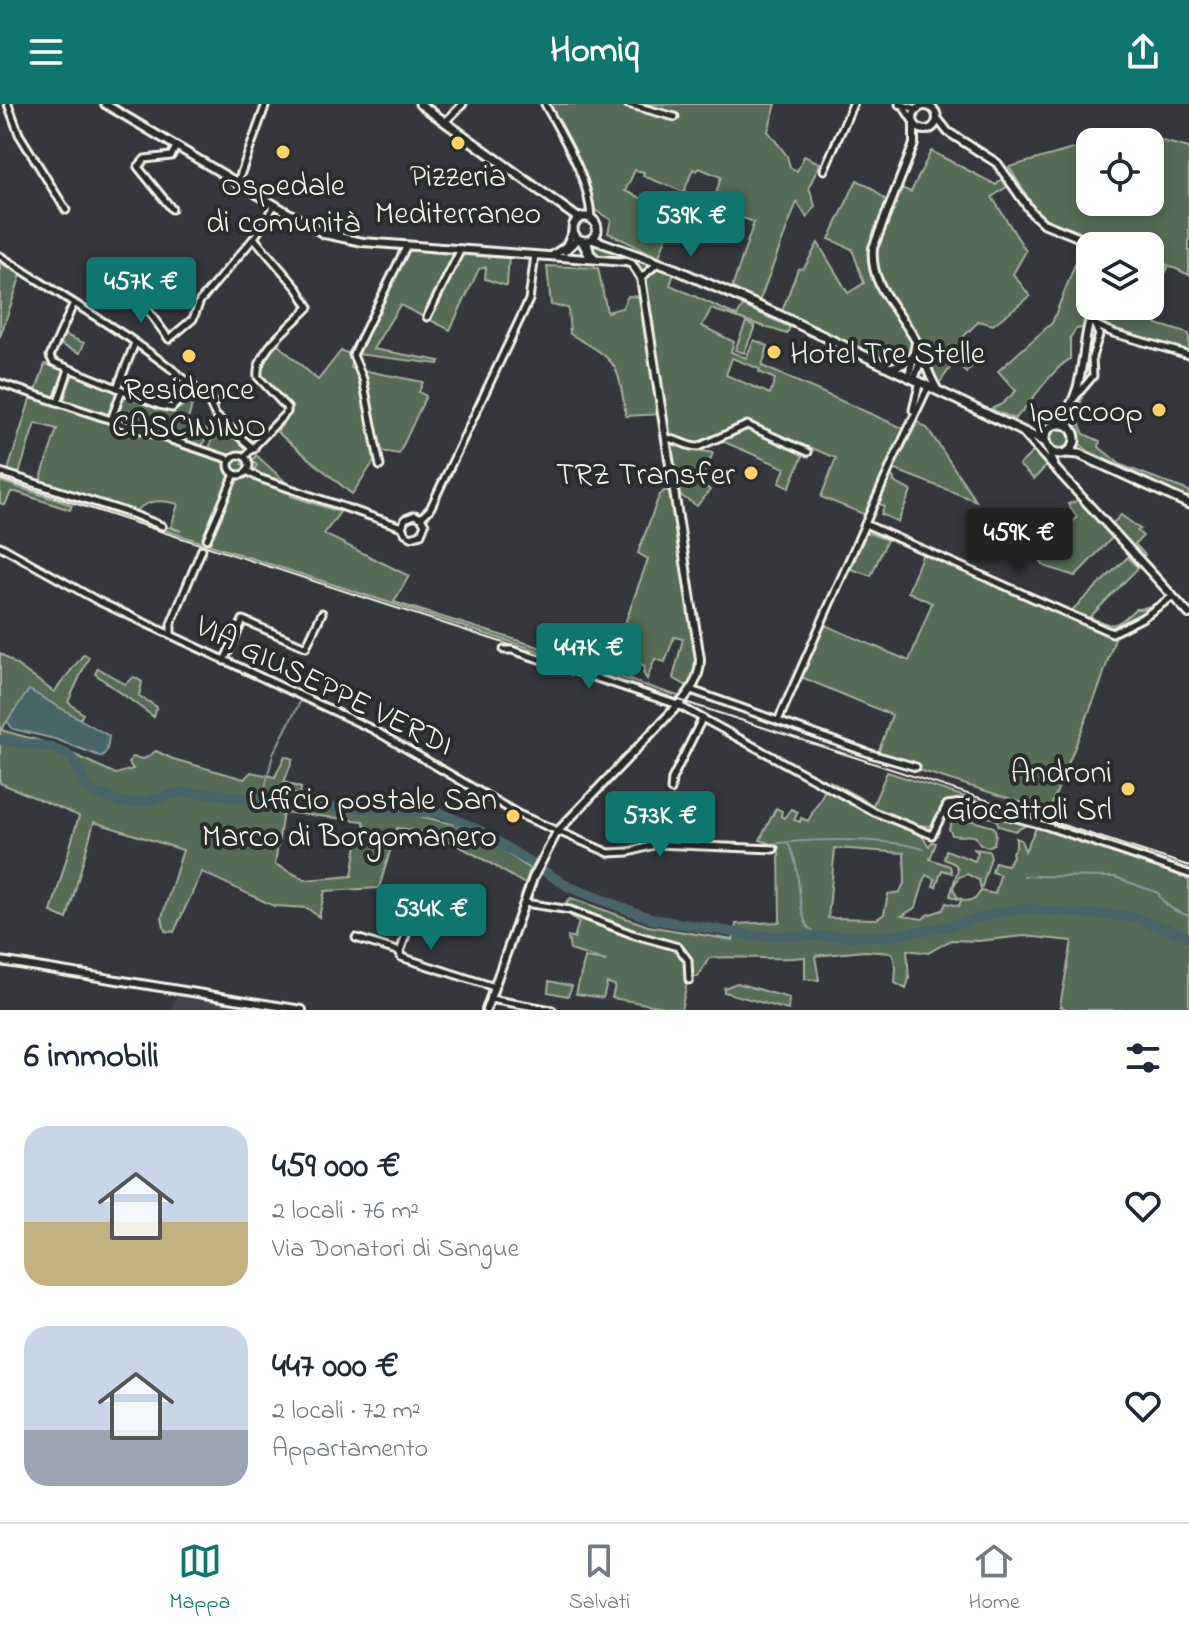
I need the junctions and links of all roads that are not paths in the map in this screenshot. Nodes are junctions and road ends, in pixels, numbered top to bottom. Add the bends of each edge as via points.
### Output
1 (8, 104) edge
2 (105, 104) edge
3 (266, 104) edge
4 (420, 104) edge
5 (463, 104) edge
6 (545, 104) edge
7 (628, 104) edge
8 (853, 104) edge
9 (900, 105) edge
10 (921, 106) edge
11 (935, 111) edge
12 (675, 117) dead end
13 (445, 122) junction
14 (913, 122) junction
15 (929, 130) junction
16 (948, 132) junction
17 (914, 144) junction
18 (176, 147) junction
19 (824, 170) dead end
20 (237, 184) junction
21 (552, 201) junction
22 (274, 206) junction
23 (172, 209) dead end
24 (66, 210) dead end
25 (578, 218) junction
26 (591, 218) junction
27 (573, 229) junction
28 (1076, 237) edge
29 (254, 238) junction
30 (587, 238) junction
31 (407, 245) junction
32 (461, 249) junction
33 (535, 255) junction
34 (0, 256) edge
35 (551, 256) junction
36 (593, 259) junction
37 (659, 263) junction
38 (641, 278) junction
39 (137, 296) dead end
40 (73, 305) junction
41 (427, 317) dead end
42 (1091, 320) junction
43 (135, 343) junction
44 (918, 349) junction
45 (1189, 355) edge
46 (892, 367) junction
47 (69, 369) junction
48 (915, 379) junction
49 (0, 383) edge
50 (190, 384) junction
51 (933, 387) junction
52 (120, 389) junction
53 (58, 402) junction
54 (1071, 402) junction
55 (1068, 412) junction
56 (913, 415) junction
57 (111, 420) junction
58 (1058, 424) junction
59 (1018, 427) junction
60 (1049, 428) junction
61 (1071, 429) junction
62 (666, 438) junction
63 (1075, 442) junction
64 (1047, 446) junction
65 (254, 449) junction
66 (808, 452) dead end
67 (1064, 453) junction
68 (245, 456) junction
69 (231, 460) junction
70 (1095, 461) junction
71 (380, 466) dead end
72 (247, 471) junction
73 (0, 472) edge
74 (1058, 472) junction
75 (235, 474) junction
76 (1189, 504) edge
77 (421, 518) junction
78 (865, 524) junction
79 (162, 526) dead end
80 (402, 527) junction
81 (207, 538) dead end
82 (0, 546) edge
83 (202, 549) dead end
84 (1172, 597) junction
85 (322, 613) dead end
86 (1189, 614) edge
87 (172, 635) junction
88 (504, 650) dead end
89 (224, 661) junction
90 (691, 690) junction
91 (678, 705) junction
92 (702, 719) junction
93 (778, 721) junction
94 (916, 767) dead end
95 (671, 790) dead end
96 (557, 832) junction
97 (774, 849) dead end
98 (1189, 874) edge
99 (421, 891) dead end
100 (525, 903) junction
101 (356, 938) dead end
102 (400, 952) junction
103 (0, 961) edge
104 (689, 980) dead end
105 (494, 987) junction
106 (490, 999) junction
107 (302, 1010) edge
108 (486, 1010) edge
109 (552, 1010) edge

1 - 24 street via 19,134
2 - 18 street
3 - 20 street
4 - 13 main road
5 - 13 street
6 - 26 street via 583,178
7 - 12 street
8 - 19 street
9 - 10 street
9 - 14 street
10 - 11 street
10 - 14 street
11 - 15 street
11 - 16 street
13 - 21 main road
14 - 15 street
14 - 17 street
15 - 16 street
15 - 17 street
16 - 28 street via 997,163 1036,218
17 - 44 street via 872,262 877,281
18 - 20 street
18 - 23 street via 171,156 145,159 138,167
20 - 22 street
21 - 25 main road
21 - 27 main road
22 - 29 street
22 - 31 street via 342,240
25 - 26 main road
25 - 27 main road
26 - 30 main road via 597,225
27 - 30 main road
27 - 35 street via 566,246
29 - 39 street via 200,301 193,319 169,339
29 - 65 street via 309,303 257,370 287,412
30 - 35 street
30 - 36 street via 586,255
30 - 37 main road
31 - 32 street
31 - 71 street via 353,355 363,379
32 - 33 street
32 - 41 street
33 - 35 street
33 - 77 street via 529,300 430,509
34 - 40 street
35 - 36 street
36 - 38 street via 626,262
37 - 38 street
37 - 46 main road
38 - 62 street
40 - 43 street
40 - 47 street via 50,356
42 - 45 street via 1128,338
42 - 54 street
42 - 54 street via 1099,331 1093,376
43 - 50 street
43 - 52 street
44 - 46 street via 908,362
44 - 48 street
44 - 51 street
46 - 48 main road
47 - 52 street
47 - 53 street
48 - 51 main road
48 - 56 street
49 - 53 street
50 - 52 street via 172,408
50 - 65 street
51 - 56 street
51 - 59 main road
52 - 57 street
53 - 57 street
54 - 55 street
55 - 58 street
55 - 61 street
56 - 78 street
57 - 69 street
58 - 60 main road
58 - 61 main road
59 - 60 main road
59 - 64 main road
59 - 74 street
60 - 64 main road
61 - 63 main road
62 - 66 street via 698,447 747,425
62 - 90 street via 700,659
63 - 67 main road
63 - 70 main road
64 - 67 main road
64 - 74 street
65 - 68 street
67 - 70 main road
67 - 74 street
68 - 69 street
68 - 72 street
69 - 75 street
70 - 76 main road
72 - 75 street
72 - 80 street
73 - 79 street
74 - 84 street
75 - 81 street
77 - 80 street via 411,515
77 - 80 street via 425,528 418,536 408,536
78 - 84 street via 1112,633
78 - 93 street
82 - 87 street, VIA GIUSEPPE VERDI
83 - 87 street via 171,624
84 - 86 street
85 - 89 street via 306,647 243,620
87 - 89 street, VIA GIUSEPPE VERDI
88 - 91 street
89 - 96 street, VIA GIUSEPPE VERDI via 374,730
90 - 91 street
90 - 93 street
91 - 92 street
91 - 96 street
92 - 95 street
92 - 98 street via 874,812 932,835 947,805 962,803
93 - 94 street
96 - 97 street, VIA GIUSEPPE VERDI via 609,853 657,844
96 - 100 street
99 - 102 street
100 - 104 street via 570,910 678,947 688,960
100 - 105 street
101 - 102 street
102 - 105 street via 408,960
103 - 107 street
105 - 106 street
106 - 108 street
106 - 109 street

